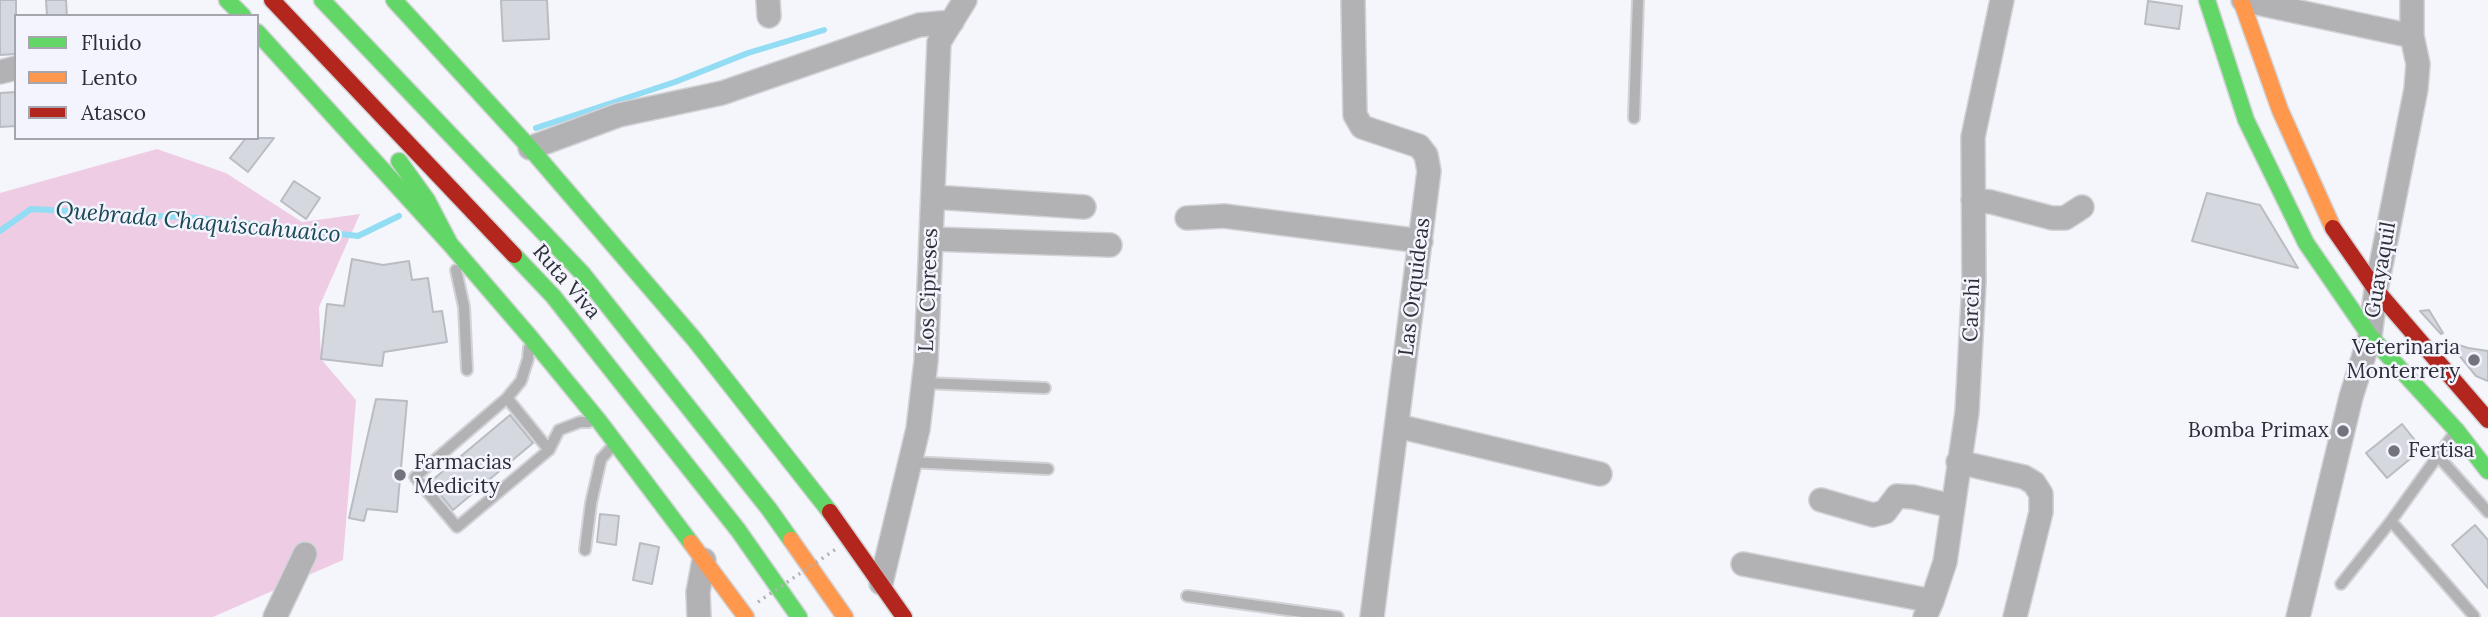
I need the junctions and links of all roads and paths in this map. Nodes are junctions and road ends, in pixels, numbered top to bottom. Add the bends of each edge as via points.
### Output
1 (227, 0) edge
2 (272, 0) edge
3 (322, 0) edge
4 (394, 0) edge
5 (965, 0) edge
6 (1353, 0) edge
7 (1638, 0) edge
8 (2002, 0) edge
9 (2207, 0) edge
10 (2242, 0) edge
11 (2412, 0) edge
12 (241, 14) edge
13 (952, 22) junction
14 (259, 34) edge
15 (2412, 36) junction
16 (321, 51) junction
17 (1634, 118) dead end
18 (530, 148) junction
19 (933, 197) junction
20 (1973, 200) junction
21 (1084, 207) dead end
22 (2082, 207) dead end
23 (1187, 218) dead end
24 (931, 239) junction
25 (1421, 241) junction
26 (450, 244) junction
27 (1110, 245) dead end
28 (2376, 290) junction
29 (2370, 336) junction
30 (530, 337) junction
31 (467, 370) dead end
32 (924, 383) junction
33 (1045, 388) dead end
34 (507, 398) junction
35 (2487, 417) edge
36 (599, 421) junction
37 (1397, 426) junction
38 (2457, 431) junction
39 (616, 443) junction
40 (549, 450) junction
41 (2437, 455) junction
42 (910, 462) junction
43 (1958, 463) junction
44 (1048, 469) dead end
45 (2488, 471) edge
46 (1600, 474) dead end
47 (1821, 500) dead end
48 (1952, 506) junction
49 (2488, 512) edge
50 (2391, 521) junction
51 (836, 549) dead end
52 (585, 550) dead end
53 (305, 554) dead end
54 (704, 560) junction
55 (1743, 564) dead end
56 (881, 583) junction
57 (2341, 584) dead end
58 (1187, 596) dead end
59 (758, 603) dead end
60 (1928, 609) edge
61 (2474, 616) edge
62 (275, 617) edge
63 (699, 617) edge
64 (746, 617) edge
65 (799, 617) edge
66 (845, 617) edge
67 (904, 617) edge
68 (1338, 617) edge
69 (1372, 617) edge
70 (2015, 617) edge
71 (2298, 617) edge

1 - 12 main road
2 - 16 main road, Ruta Viva
3 - 66 main road, Ruta Viva via 582,273 768,509
4 - 18 main road
5 - 13 street, Los Cipreses
6 - 25 street, Las Orquideas via 1355,115 1362,127 1419,146 1426,155 1429,171
7 - 17 lane
8 - 20 street, Carchi via 1973,137
9 - 29 main road via 2246,120 2306,243
10 - 15 street
10 - 28 main road via 2280,110 2334,230
11 - 15 street, Guayaquil
13 - 18 street via 919,25 722,93 619,115
13 - 19 street, Los Cipreses via 939,42
14 - 26 main road
15 - 28 street, Guayaquil via 2418,64 2416,89
16 - 26 main road via 426,200
16 - 65 main road, Ruta Viva via 552,296 730,519
18 - 56 main road via 702,349
19 - 21 street
19 - 24 street, Los Cipreses
20 - 22 street via 2052,218 2065,218
20 - 43 street, Carchi via 1967,412
23 - 25 street via 1224,216
24 - 27 street
24 - 32 street, Los Cipreses
25 - 37 street, Las Orquideas
26 - 30 main road
26 - 31 lane via 464,307
28 - 29 street, Guayaquil
28 - 35 main road
29 - 38 main road
29 - 71 street, Guayaquil
30 - 34 lane via 521,381
30 - 36 main road
32 - 33 lane
32 - 42 street, Los Cipreses
34 - 40 lane
34 - 40 lane via 415,477 457,527
36 - 39 main road
36 - 40 lane via 559,430
37 - 46 street
37 - 69 street, Las Orquideas
38 - 41 lane
38 - 45 main road
39 - 52 lane via 601,459
39 - 54 main road
41 - 49 lane
41 - 50 lane
42 - 44 lane
42 - 56 street, Los Cipreses
43 - 48 street, Carchi
43 - 70 street via 2024,477 2041,495 2041,512
47 - 48 street via 1873,515 1885,513 1897,496
48 - 60 street, Carchi via 1945,562
50 - 57 lane
50 - 61 lane
51 - 59 path, bridge
53 - 62 street
54 - 63 street
54 - 64 main road
55 - 60 street
56 - 67 main road
58 - 68 lane

